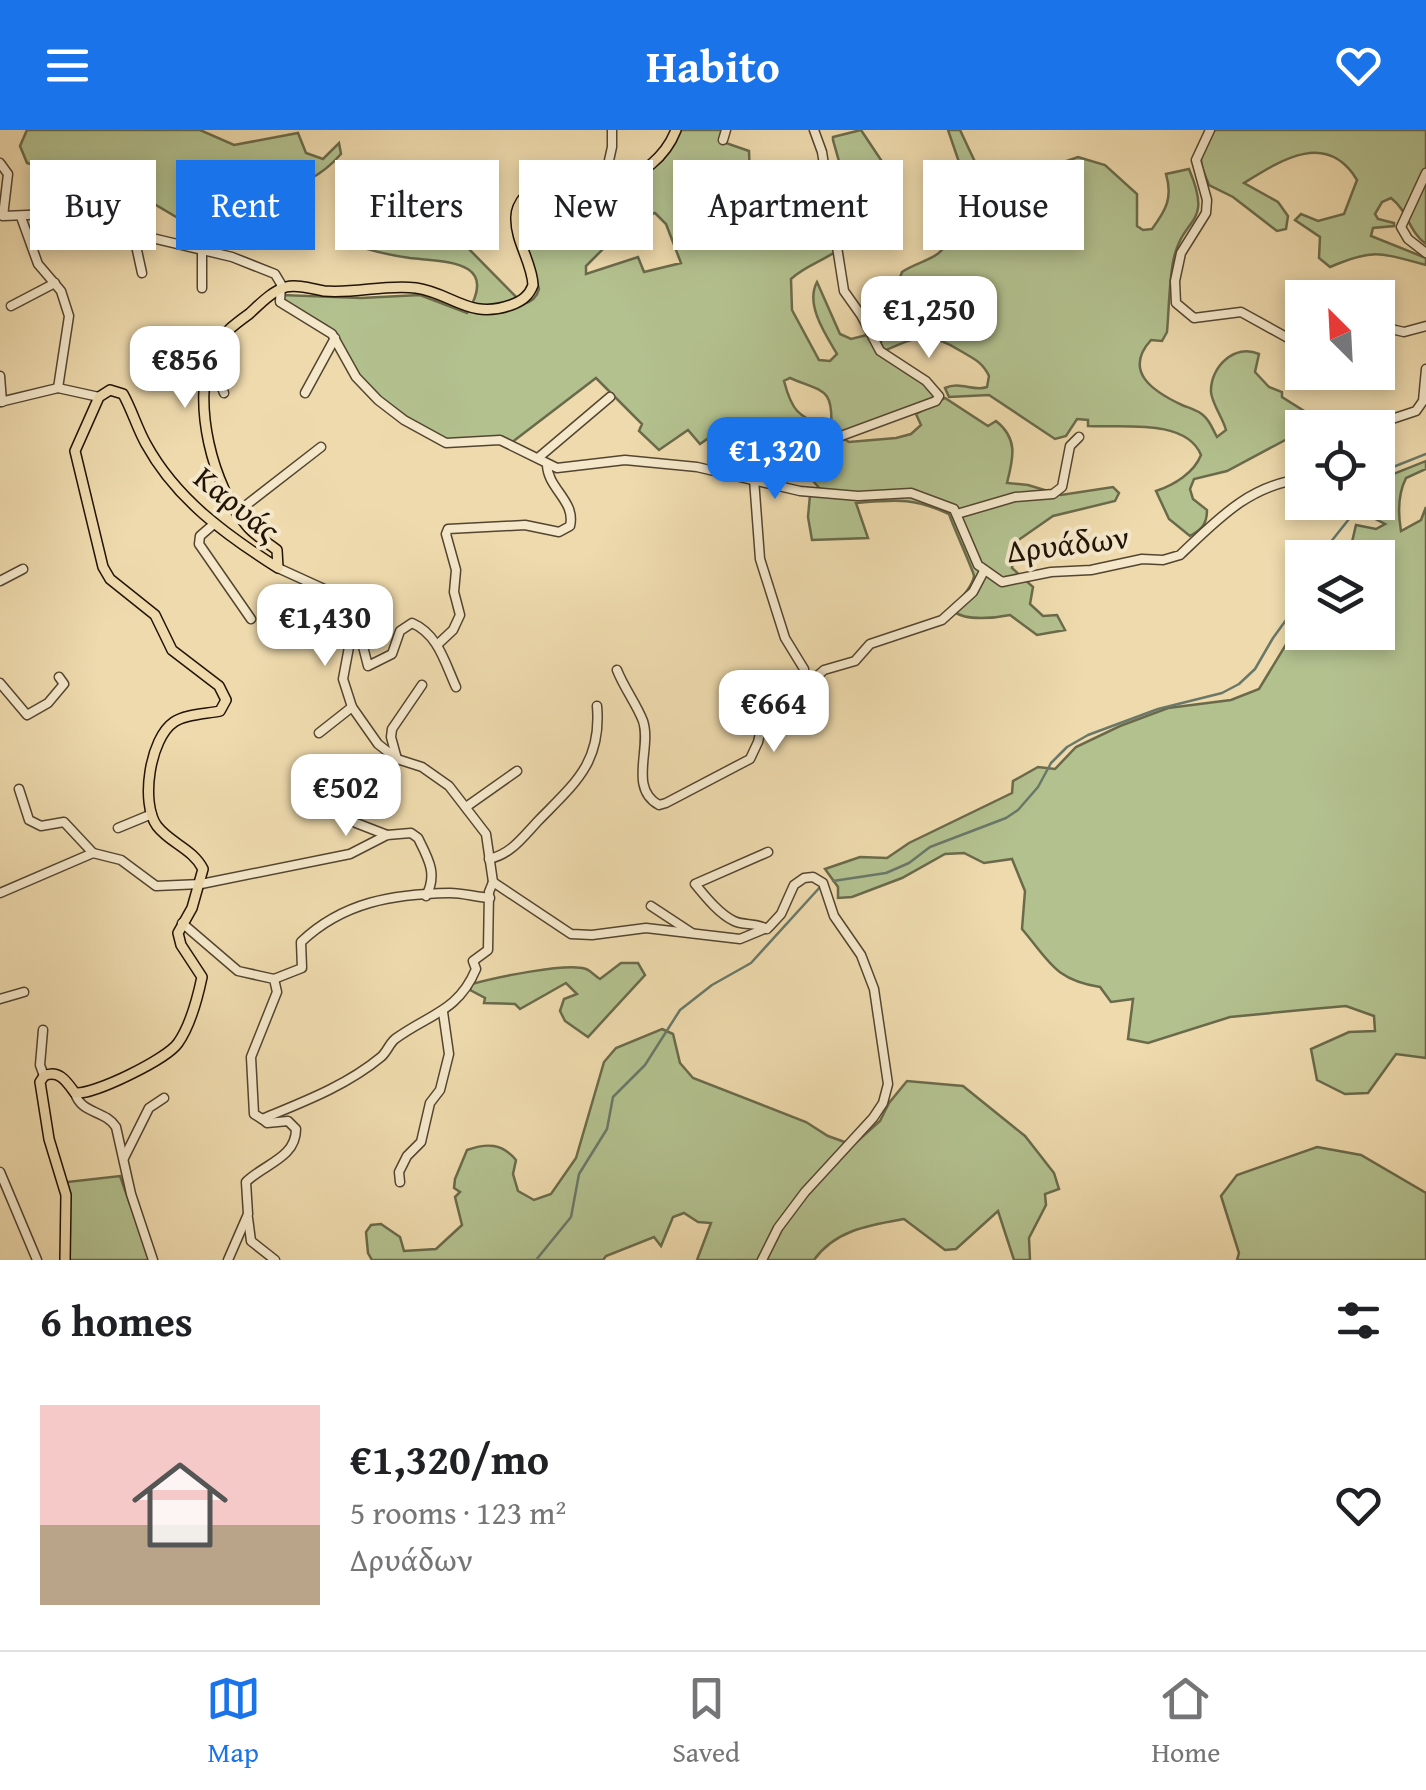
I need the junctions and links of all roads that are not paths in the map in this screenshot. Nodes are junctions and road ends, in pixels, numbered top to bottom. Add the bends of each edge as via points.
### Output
1 (612, 130) edge
2 (676, 130) edge
3 (814, 130) edge
4 (1210, 130) edge
5 (609, 160) edge
6 (0, 162) edge
7 (653, 162) edge
8 (1426, 173) edge
9 (30, 216) edge
10 (20, 217) junction
11 (138, 250) edge
12 (202, 250) joint
13 (524, 250) edge
14 (1426, 253) edge
15 (142, 273) dead end
16 (55, 282) junction
17 (202, 288) dead end
18 (279, 292) junction
19 (11, 306) dead end
20 (1425, 327) edge
21 (1395, 330) edge
22 (1285, 336) edge
23 (335, 338) junction
24 (208, 368) junction
25 (1426, 369) edge
26 (0, 376) edge
27 (58, 388) junction
28 (224, 393) dead end
29 (305, 393) dead end
30 (610, 397) dead end
31 (99, 398) junction
32 (1, 402) edge
33 (1395, 418) edge
34 (1078, 438) dead end
35 (321, 447) dead end
36 (538, 458) junction
37 (547, 465) junction
38 (754, 479) junction
39 (1285, 483) edge
40 (236, 512) junction
41 (957, 514) junction
42 (215, 523) junction
43 (278, 568) junction
44 (23, 569) dead end
45 (984, 572) junction
46 (0, 581) edge
47 (356, 615) junction
48 (251, 620) dead end
49 (437, 645) junction
50 (617, 670) dead end
51 (59, 676) dead end
52 (0, 682) edge
53 (422, 685) dead end
54 (456, 687) dead end
55 (803, 688) junction
56 (597, 706) dead end
57 (352, 707) junction
58 (318, 733) dead end
59 (397, 760) junction
60 (517, 771) dead end
61 (19, 790) dead end
62 (329, 800) dead end
63 (466, 807) junction
64 (152, 814) junction
65 (118, 828) dead end
66 (387, 835) junction
67 (768, 852) dead end
68 (93, 853) junction
69 (489, 858) junction
70 (493, 882) junction
71 (200, 884) junction
72 (0, 892) edge
73 (426, 896) junction
74 (490, 898) junction
75 (651, 906) dead end
76 (182, 923) junction
77 (767, 929) junction
78 (692, 932) junction
79 (274, 979) junction
80 (24, 992) dead end
81 (0, 999) edge
82 (443, 1012) junction
83 (43, 1030) dead end
84 (44, 1076) junction
85 (75, 1093) junction
86 (164, 1098) dead end
87 (262, 1119) junction
88 (124, 1158) junction
89 (1, 1174) edge
90 (400, 1182) dead end
91 (247, 1217) junction
92 (36, 1260) edge
93 (65, 1260) edge
94 (154, 1260) edge
95 (228, 1260) edge
96 (276, 1260) edge
97 (762, 1260) edge

1 - 5 street
2 - 7 main road
3 - 38 street via 844,291 880,350 939,396 825,442 783,438 760,459
4 - 22 street via 1196,160 1206,213 1182,253 1176,303 1194,318 1241,312
6 - 10 street via 8,174 2,216
8 - 14 street via 1401,227
9 - 10 street
10 - 16 street via 38,264
11 - 15 street
12 - 17 street
12 - 18 street via 273,273
13 - 18 main road via 533,285 511,305 472,309 409,287
16 - 19 street
16 - 27 street via 69,324
18 - 23 street via 280,302
18 - 24 main road via 225,334
20 - 21 street
23 - 29 street
23 - 36 street via 368,392 434,438 455,444 500,440
24 - 28 street
24 - 40 main road via 204,401 212,452
25 - 33 street via 1416,411
26 - 32 street
27 - 31 street
27 - 32 street
30 - 36 street
31 - 42 main road, Καρυάς via 110,390 123,394 174,486
31 - 64 main road via 75,451 104,572 155,615 172,650 220,686 226,700 220,711 170,725 148,784
34 - 41 street via 1070,446 1062,487 1053,494
35 - 40 street
36 - 37 street
37 - 38 street via 625,460
37 - 49 street via 570,509 569,529 448,529 460,615
38 - 41 street via 858,496 911,493
38 - 55 street via 760,559 785,638 804,669
39 - 45 street, Δρυάδων via 1232,505 1170,558 1006,582
40 - 43 main road via 276,549
41 - 45 street, Δρυάδων
42 - 43 main road, Καρυάς
42 - 48 street via 199,544
43 - 47 street, Καρυάς via 346,599
44 - 46 street
45 - 55 street via 948,616 870,644 855,661 824,670
47 - 49 street via 368,666 392,654 400,631 412,622
47 - 57 street via 342,679
49 - 54 street
50 - 55 street via 643,722 643,783 659,805 750,759 767,710
51 - 52 street via 64,684 27,715
53 - 59 street via 392,729
56 - 69 street via 596,744 575,786 506,855
57 - 58 street
57 - 59 street
59 - 63 street via 450,786
60 - 63 street
61 - 68 street via 29,820 40,826 64,822
62 - 66 street via 356,823
63 - 69 street via 485,832
64 - 65 street
64 - 71 main road via 202,864
66 - 71 street via 350,854
66 - 73 street via 418,838 432,872
67 - 77 street via 696,884 735,922
68 - 71 street via 121,860 156,886
68 - 72 street
69 - 70 street
70 - 74 street
70 - 78 street via 572,934
71 - 76 main road
73 - 74 street
73 - 79 street via 356,904 326,920 301,942 302,968
74 - 82 street via 488,950 473,961 468,988
75 - 78 street
76 - 79 street via 238,971
76 - 85 main road via 178,940 202,976 182,1038 166,1054 91,1092
77 - 78 street via 740,939
77 - 97 street via 798,882 822,882 874,989 888,1084 874,1118 805,1192
79 - 87 street via 277,992 252,1057 254,1114
80 - 81 street
82 - 87 street via 392,1041 384,1055 336,1088
82 - 90 street via 449,1054 440,1090
83 - 84 street
84 - 85 main road via 58,1075
84 - 93 main road via 42,1101 67,1201
85 - 88 street via 86,1109 111,1118
86 - 88 street via 148,1108
87 - 91 street via 288,1121 296,1140 246,1182
88 - 94 street
89 - 92 street
91 - 95 street
91 - 96 street via 252,1242

